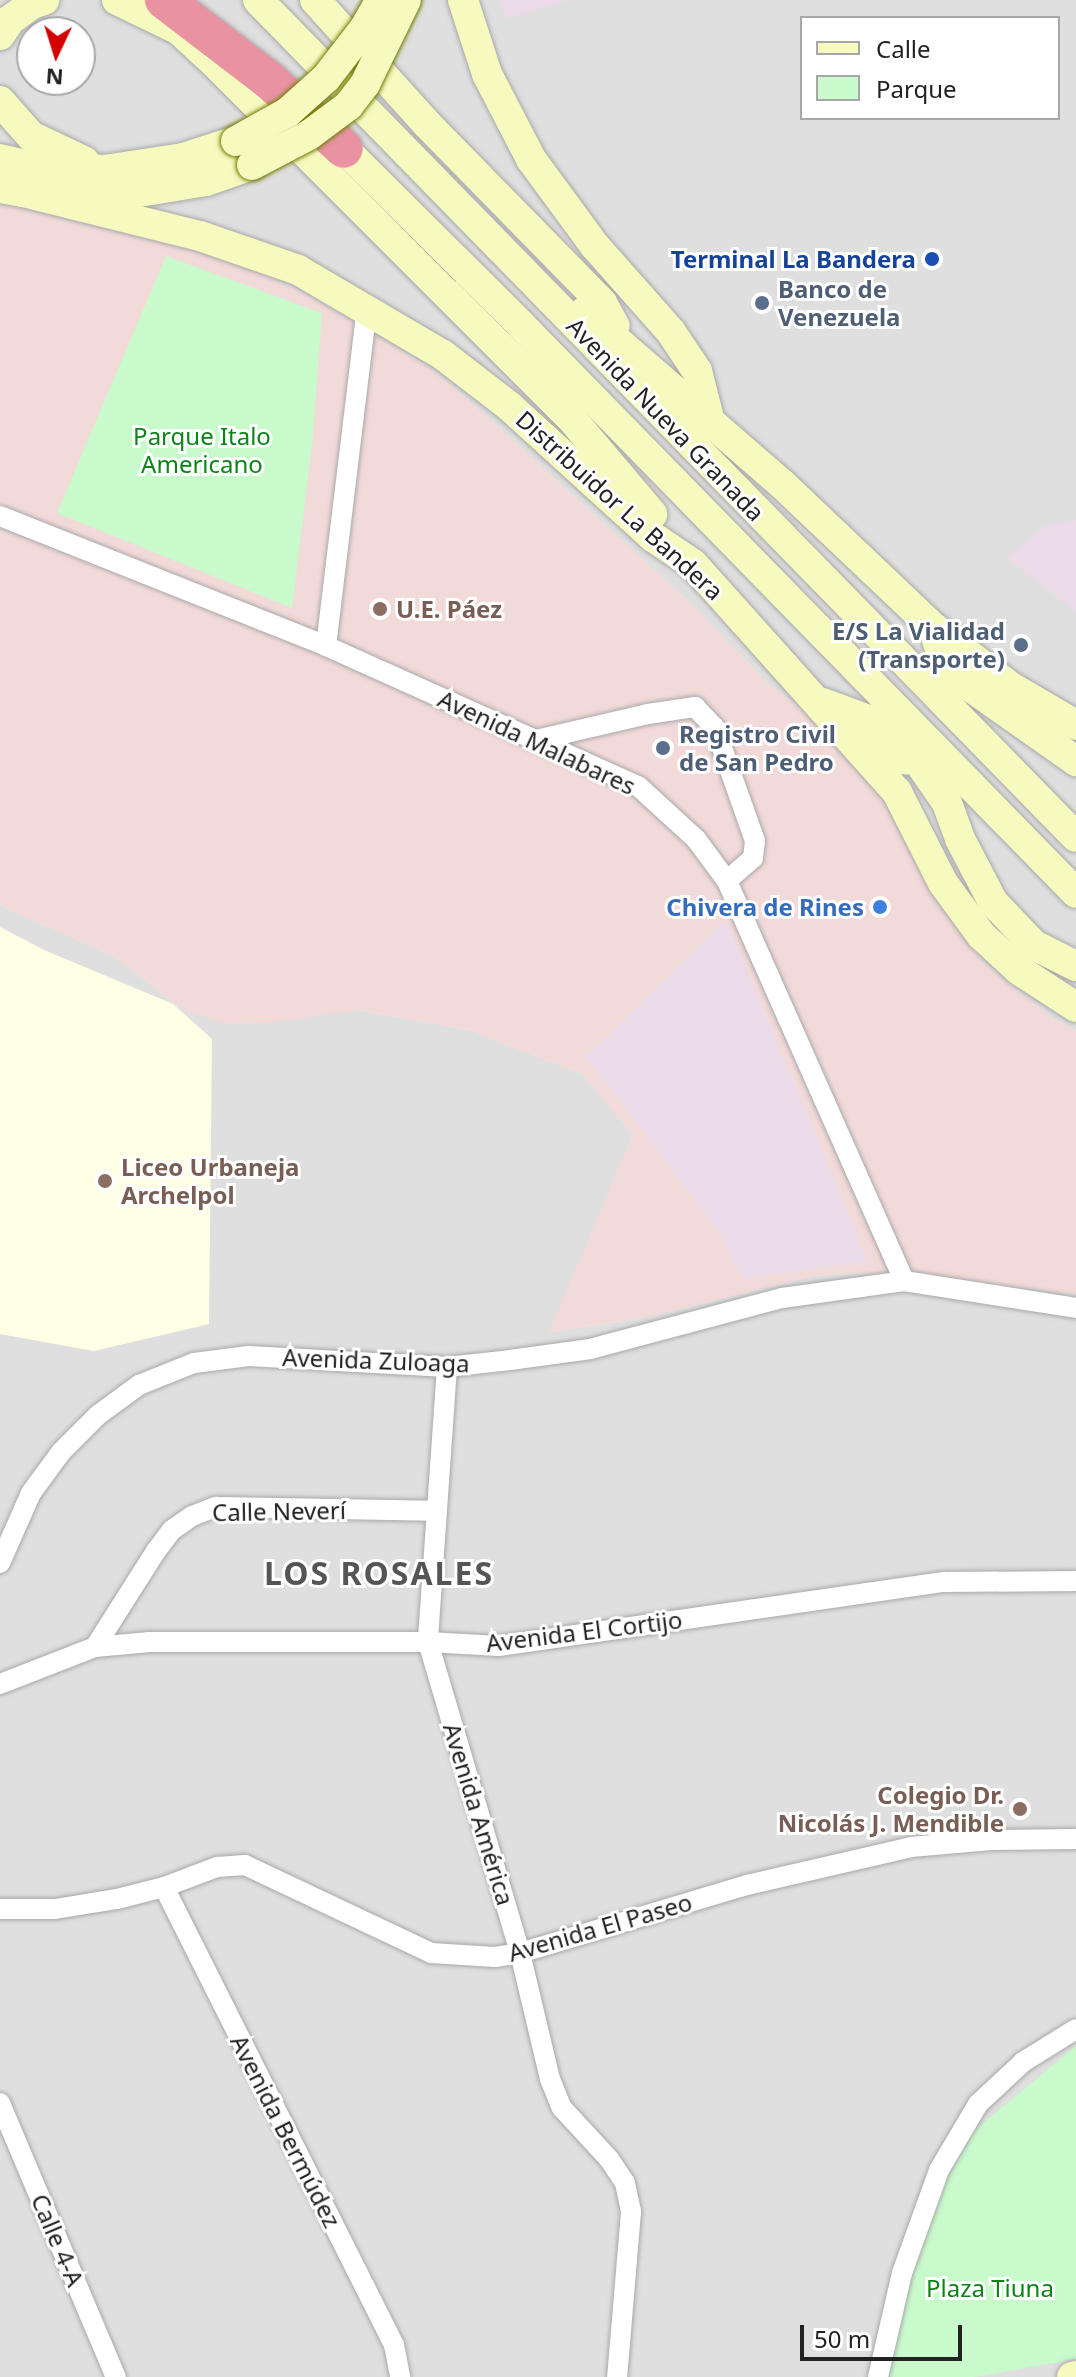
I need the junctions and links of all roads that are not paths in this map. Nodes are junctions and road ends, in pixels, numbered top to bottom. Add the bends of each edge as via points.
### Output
1 (44, 0) edge
2 (117, 0) edge
3 (164, 0) edge
4 (210, 0) edge
5 (258, 0) edge
6 (315, 0) edge
7 (381, 0) edge
8 (406, 0) edge
9 (463, 0) edge
10 (0, 35) edge
11 (0, 101) edge
12 (344, 149) junction
13 (244, 153) junction
14 (0, 159) edge
15 (104, 170) junction
16 (12, 190) edge
17 (529, 277) junction
18 (367, 308) junction
19 (625, 345) junction
20 (709, 418) junction
21 (0, 516) edge
22 (693, 564) junction
23 (934, 628) junction
24 (326, 646) junction
25 (910, 666) junction
26 (871, 681) junction
27 (821, 703) junction
28 (1006, 714) junction
29 (1076, 725) edge
30 (536, 740) junction
31 (1076, 761) edge
32 (947, 803) junction
33 (1076, 837) edge
34 (727, 881) junction
35 (1076, 893) edge
36 (1076, 966) edge
37 (1076, 1007) edge
38 (904, 1281) junction
39 (1076, 1308) edge
40 (447, 1367) junction
41 (437, 1511) junction
42 (0, 1563) edge
43 (1076, 1581) edge
44 (428, 1642) junction
45 (95, 1647) junction
46 (0, 1684) edge
47 (1076, 1839) edge
48 (164, 1887) junction
49 (0, 1909) edge
50 (520, 1953) junction
51 (1076, 2029) edge
52 (0, 2103) edge
53 (116, 2377) edge
54 (400, 2377) edge
55 (617, 2377) edge
56 (878, 2377) edge

1 - 10 main road via 10,20
2 - 22 main road via 179,30 218,66 571,418
3 - 12 highway via 270,81
4 - 12 highway
5 - 17 main road, Avenida Nueva Granada
6 - 19 main road via 602,303
7 - 13 main road, bridge via 344,57
8 - 13 main road, bridge via 348,106 309,135
9 - 20 main road via 487,74 531,159 595,246 671,332 697,371
11 - 15 main road via 31,136
12 - 26 main road, Avenida Nueva Granada
13 - 15 main road
13 - 16 main road via 172,189
14 - 15 main road
16 - 18 main road, Distribuidor La Bandera via 239,249 298,270
17 - 19 main road via 555,289
17 - 25 main road, Avenida Nueva Granada
18 - 22 main road, Distribuidor La Bandera via 443,355 509,406 653,537
18 - 24 street
19 - 20 main road
20 - 23 main road
21 - 24 street, Avenida Malabares
22 - 27 main road, Distribuidor La Bandera
23 - 28 main road via 943,660
23 - 29 main road via 1011,687
24 - 30 street, Avenida Malabares
25 - 28 main road via 961,704
25 - 33 main road, Avenida Nueva Granada
26 - 32 main road via 882,710
26 - 35 main road, Avenida Nueva Granada
27 - 32 main road via 869,720
27 - 37 main road, Distribuidor La Bandera via 897,792 943,883 981,935 1019,970
28 - 31 main road
30 - 34 street, Avenida Malabares via 638,786 696,839
30 - 34 street via 695,707 715,728 755,841 753,858
32 - 36 main road via 978,877 1010,923 1034,945
34 - 38 street, Avenida Malabares
38 - 39 street, Avenida Zuloaga
38 - 40 street, Avenida Zuloaga via 782,1298 590,1349
40 - 41 street, Avenida América
40 - 42 street, Avenida Zuloaga via 249,1356 194,1363 139,1385 61,1452 31,1493
41 - 44 street, Avenida América
41 - 45 street, Calle Neverí via 216,1507 192,1516 156,1551
43 - 44 street, Avenida El Cortijo via 945,1582 499,1646
44 - 45 street, Avenida El Cortijo via 150,1642
44 - 50 street, Avenida América
45 - 46 street, Avenida El Cortijo
47 - 50 street, Avenida El Paseo via 911,1847 747,1885
48 - 49 street, Avenida El Paseo via 55,1909
48 - 50 street, Avenida El Paseo via 217,1867 245,1865 431,1953 466,1958
48 - 54 street, Avenida Bermúdez via 394,2345
50 - 55 street, Avenida América via 562,2108 625,2183 631,2212
51 - 56 street via 1023,2062 978,2104 939,2170 902,2273
52 - 53 street, Calle 4-A

